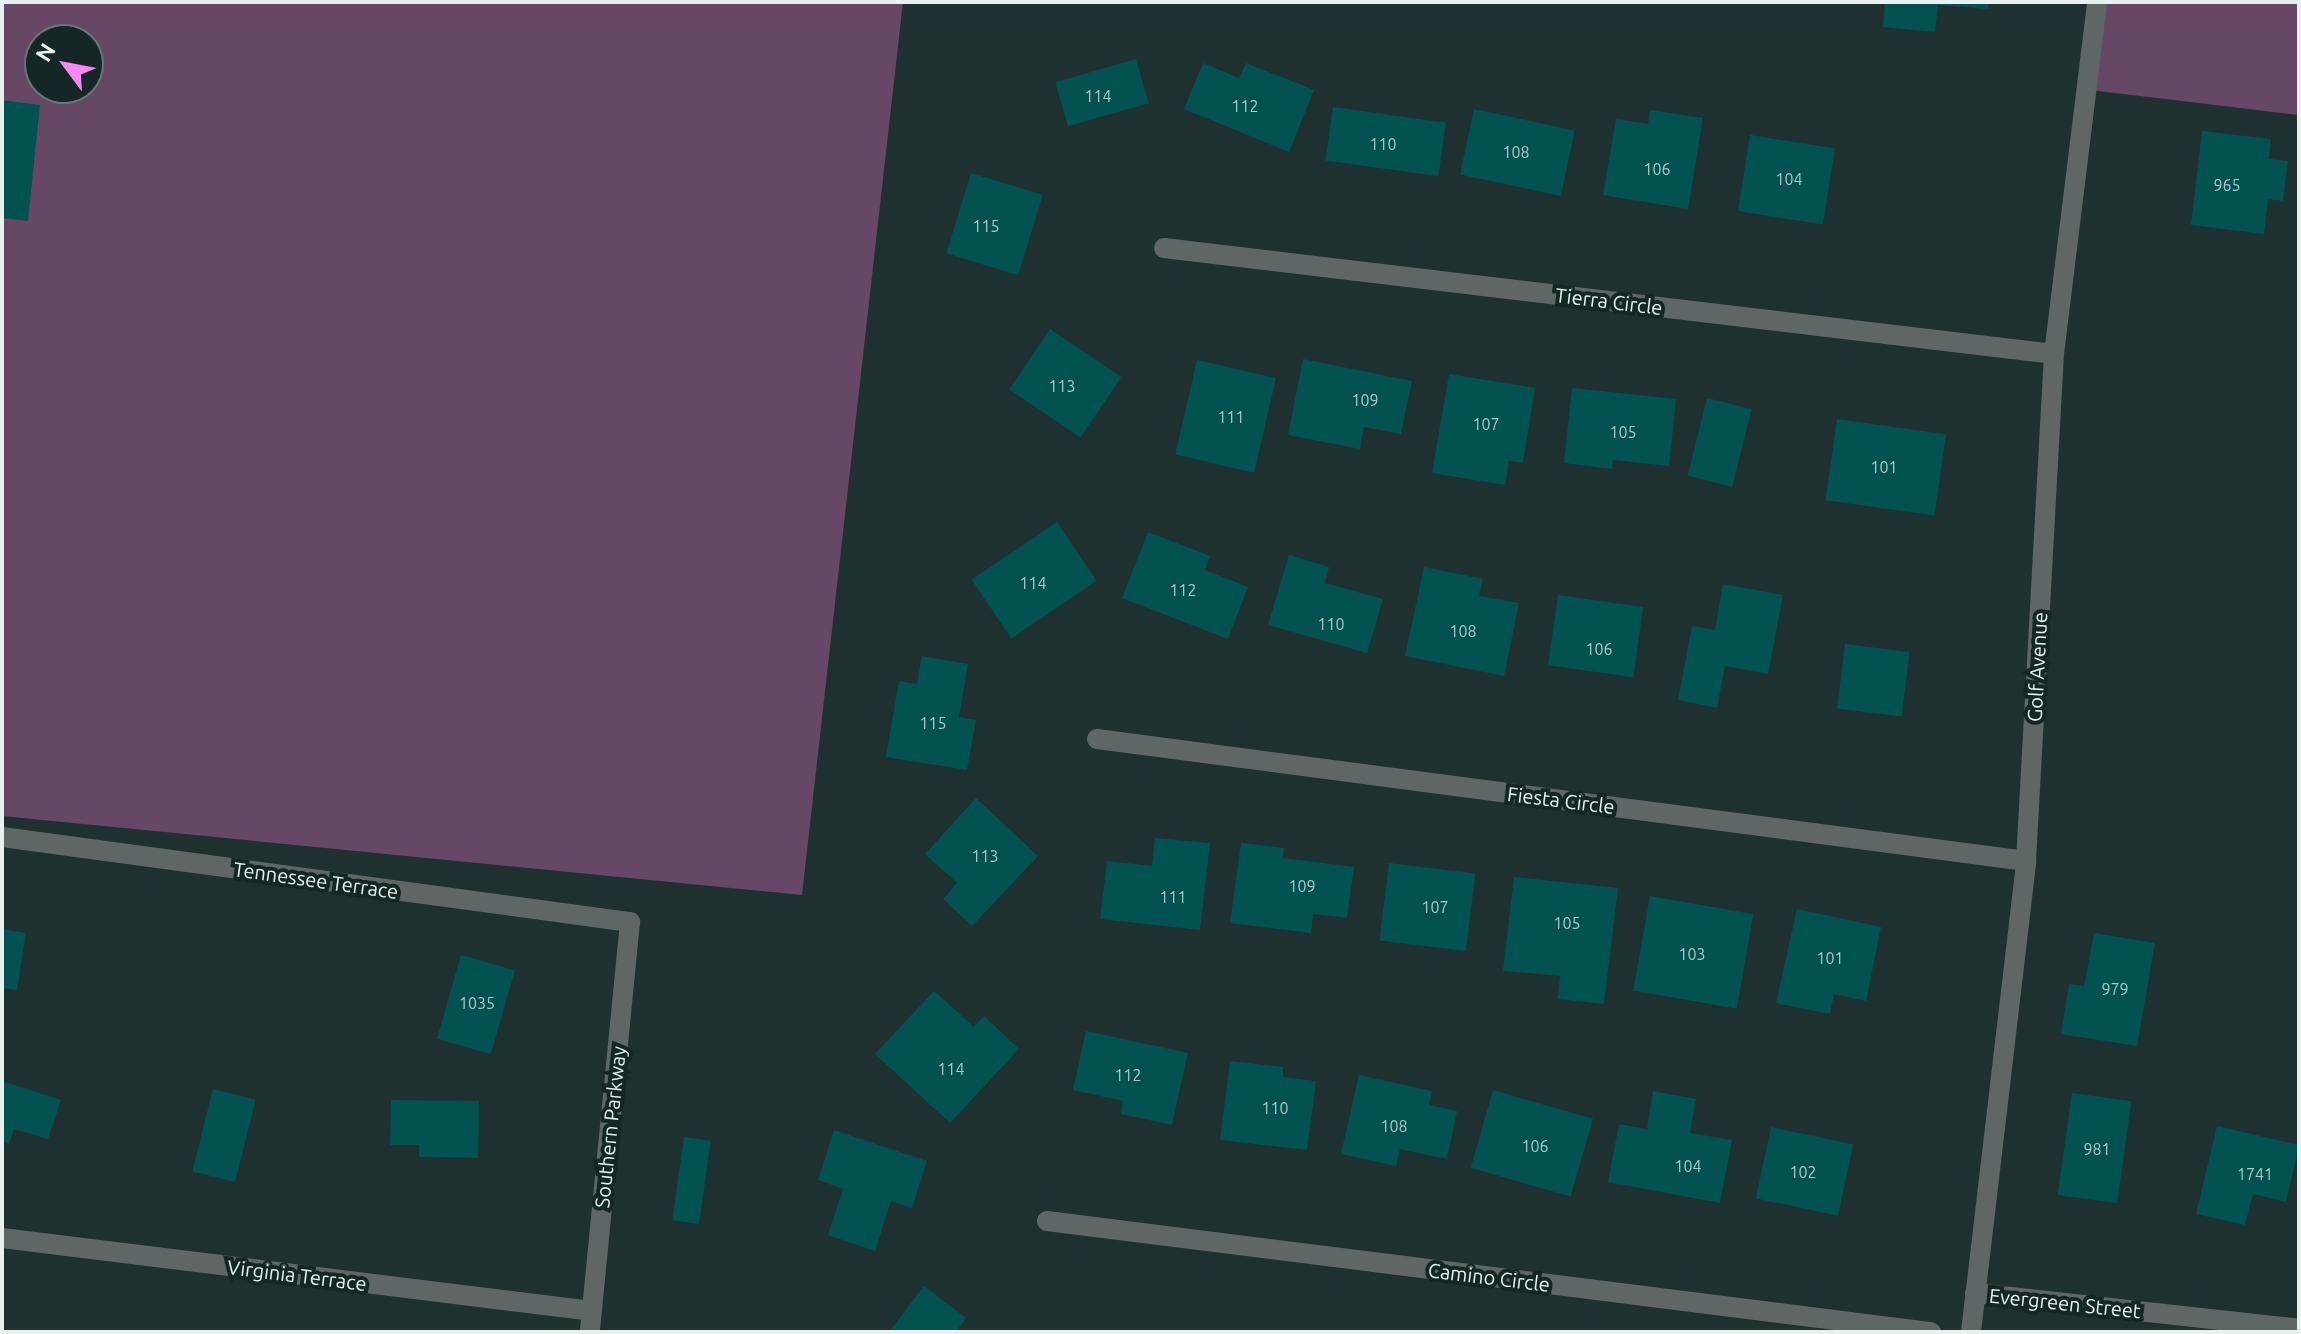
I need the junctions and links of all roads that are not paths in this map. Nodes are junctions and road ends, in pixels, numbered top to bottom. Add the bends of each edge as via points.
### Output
1 (2097, 2) edge
2 (1164, 248) dead end
3 (2054, 354) junction
4 (1097, 739) dead end
5 (2, 837) edge
6 (2026, 861) junction
7 (630, 922) joint
8 (1047, 1221) dead end
9 (2, 1238) edge
10 (1975, 1293) junction
11 (591, 1322) edge
12 (2299, 1329) edge
13 (1931, 1332) edge
14 (1971, 1332) edge

1 - 3 street, Golf Avenue
2 - 3 street, Tierra Circle
3 - 6 street, Golf Avenue
4 - 6 street, Fiesta Circle
5 - 7 street, Tennessee Terrace
6 - 10 street, Golf Avenue
7 - 11 street, Southern Parkway
8 - 13 street, Camino Circle
9 - 11 street, Virginia Terrace
10 - 12 street, Evergreen Street
10 - 14 street, Golf Avenue

